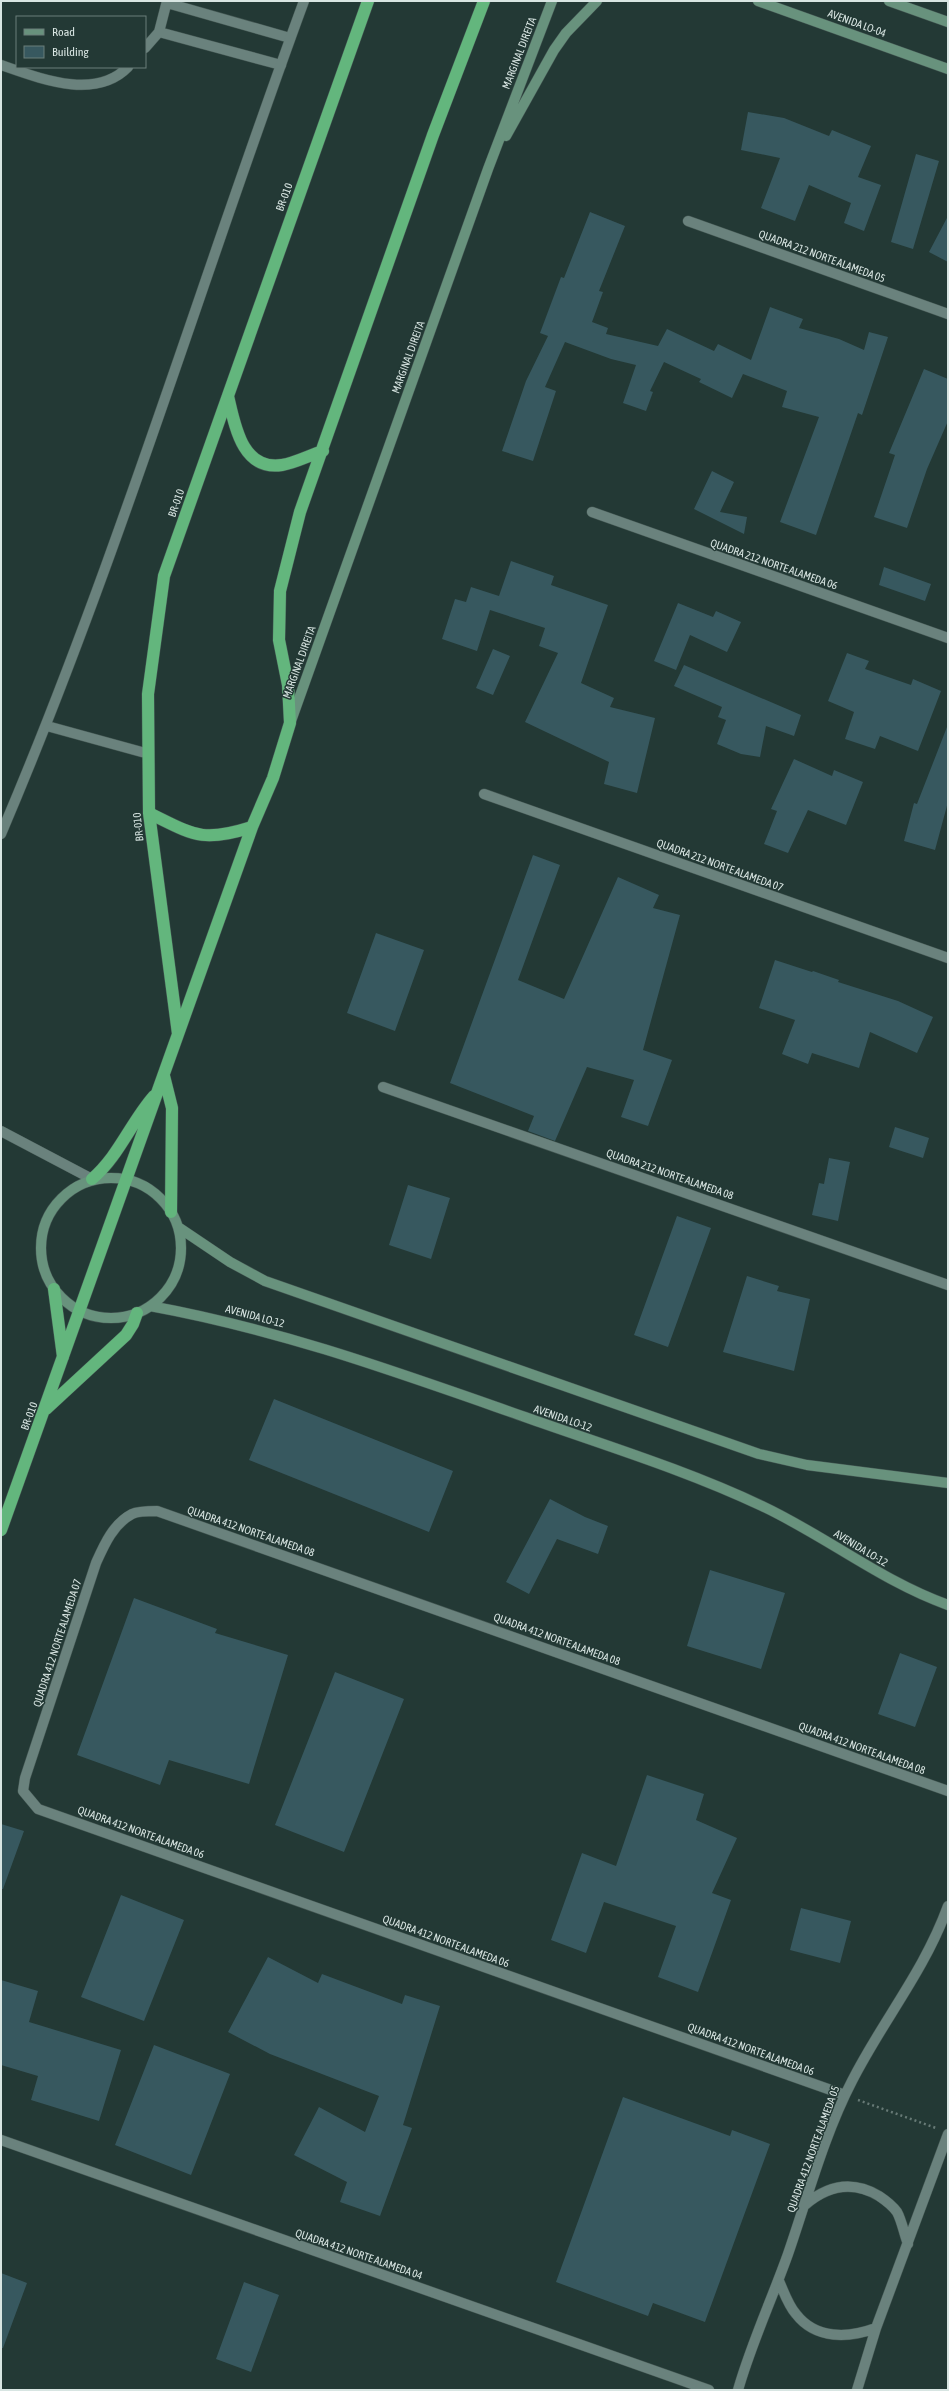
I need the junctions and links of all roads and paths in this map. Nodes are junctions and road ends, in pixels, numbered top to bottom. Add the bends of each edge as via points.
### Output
1 (304, 1) edge
2 (368, 1) edge
3 (484, 1) edge
4 (552, 1) edge
5 (597, 1) edge
6 (758, 1) edge
7 (889, 1) edge
8 (167, 2) edge
9 (948, 22) edge
10 (159, 32) junction
11 (290, 38) junction
12 (146, 47) edge
13 (1, 65) edge
14 (280, 65) junction
15 (127, 68) edge
16 (948, 69) edge
17 (488, 169) junction
18 (688, 221) dead end
19 (948, 314) edge
20 (228, 395) junction
21 (322, 451) junction
22 (592, 512) dead end
23 (948, 638) edge
24 (290, 723) junction
25 (47, 726) junction
26 (149, 754) junction
27 (484, 794) dead end
28 (149, 813) junction
29 (252, 827) junction
30 (1, 834) edge
31 (948, 958) edge
32 (178, 1036) junction
33 (164, 1076) junction
34 (384, 1087) dead end
35 (158, 1091) junction
36 (1, 1132) edge
37 (92, 1179) junction
38 (127, 1180) junction
39 (171, 1212) junction
40 (178, 1227) junction
41 (948, 1285) edge
42 (54, 1288) junction
43 (150, 1306) junction
44 (80, 1310) junction
45 (137, 1313) junction
46 (63, 1359) junction
47 (44, 1412) junction
48 (948, 1483) edge
49 (157, 1511) joint
50 (1, 1530) edge
51 (948, 1605) edge
52 (948, 1791) edge
53 (38, 1809) joint
54 (948, 1906) edge
55 (845, 2095) junction
56 (944, 2132) edge
57 (1, 2140) edge
58 (805, 2205) junction
59 (908, 2244) junction
60 (779, 2281) junction
61 (876, 2328) junction
62 (710, 2390) edge
63 (738, 2390) edge
64 (857, 2390) edge

1 - 11 street
2 - 20 highway, BR-010
3 - 21 highway via 433,135
4 - 17 street, MARGINAL DIREITA
5 - 17 street via 566,33 554,50
6 - 16 street, AVENIDA LO-04
7 - 9 street
8 - 10 street
8 - 11 street
10 - 12 street
10 - 14 street
11 - 14 street
13 - 15 street via 49,82 93,84 118,78
14 - 25 street via 130,499
17 - 24 street, MARGINAL DIREITA
18 - 19 street, QUADRA 212 NORTE ALAMEDA 05
20 - 21 highway via 241,441 251,458 258,463 282,465
20 - 26 highway, BR-010 via 164,576 148,694
21 - 24 highway via 300,512 280,591 279,640 288,685
22 - 23 street, QUADRA 212 NORTE ALAMEDA 06
24 - 29 highway, BR-010 via 273,778
25 - 26 street
25 - 30 street
26 - 28 highway, BR-010
27 - 31 street, QUADRA 212 NORTE ALAMEDA 07
28 - 29 highway via 190,833 210,837
28 - 32 highway, BR-010
29 - 32 highway, BR-010
32 - 33 highway, BR-010
33 - 35 highway, BR-010
33 - 39 highway via 172,1108
34 - 41 street, QUADRA 212 NORTE ALAMEDA 08
35 - 37 highway via 144,1108 111,1160
35 - 38 highway, BR-010
36 - 37 street
37 - 38 street
37 - 42 street via 64,1196 50,1214 42,1235 42,1257 46,1274
38 - 39 street via 150,1190
38 - 44 highway, BR-010
39 - 40 street
40 - 43 street via 181,1249 177,1271 166,1291
40 - 48 street via 230,1262 265,1280 759,1454 807,1465
42 - 44 street via 66,1301
42 - 46 highway
43 - 45 street
43 - 51 street, AVENIDA LO-12 via 214,1318 336,1351 683,1473 762,1506 800,1525 883,1576
44 - 45 street via 105,1317
44 - 46 highway, BR-010 / BR-010
45 - 47 highway via 134,1324 126,1335
46 - 47 highway, BR-010 / BR-010
47 - 50 highway, BR-010 / BR-010
49 - 52 street, QUADRA 412 NORTE ALAMEDA 08
49 - 53 street, QUADRA 412 NORTE ALAMEDA 07 via 133,1513 107,1538 96,1563 25,1778 23,1791
53 - 55 street, QUADRA 412 NORTE ALAMEDA 06
54 - 55 street, QUADRA 412 NORTE ALAMEDA 05 via 926,1959 874,2042
55 - 56 path
55 - 58 street, QUADRA 412 NORTE ALAMEDA 05
56 - 59 street
57 - 62 street, QUADRA 412 NORTE ALAMEDA 04
58 - 59 street via 822,2192 836,2187 851,2186 867,2190 894,2208
58 - 60 street, QUADRA 412 NORTE ALAMEDA 05
59 - 61 street
60 - 61 street via 796,2315 815,2329 845,2336
60 - 63 street, QUADRA 412 NORTE ALAMEDA 05
61 - 64 street

